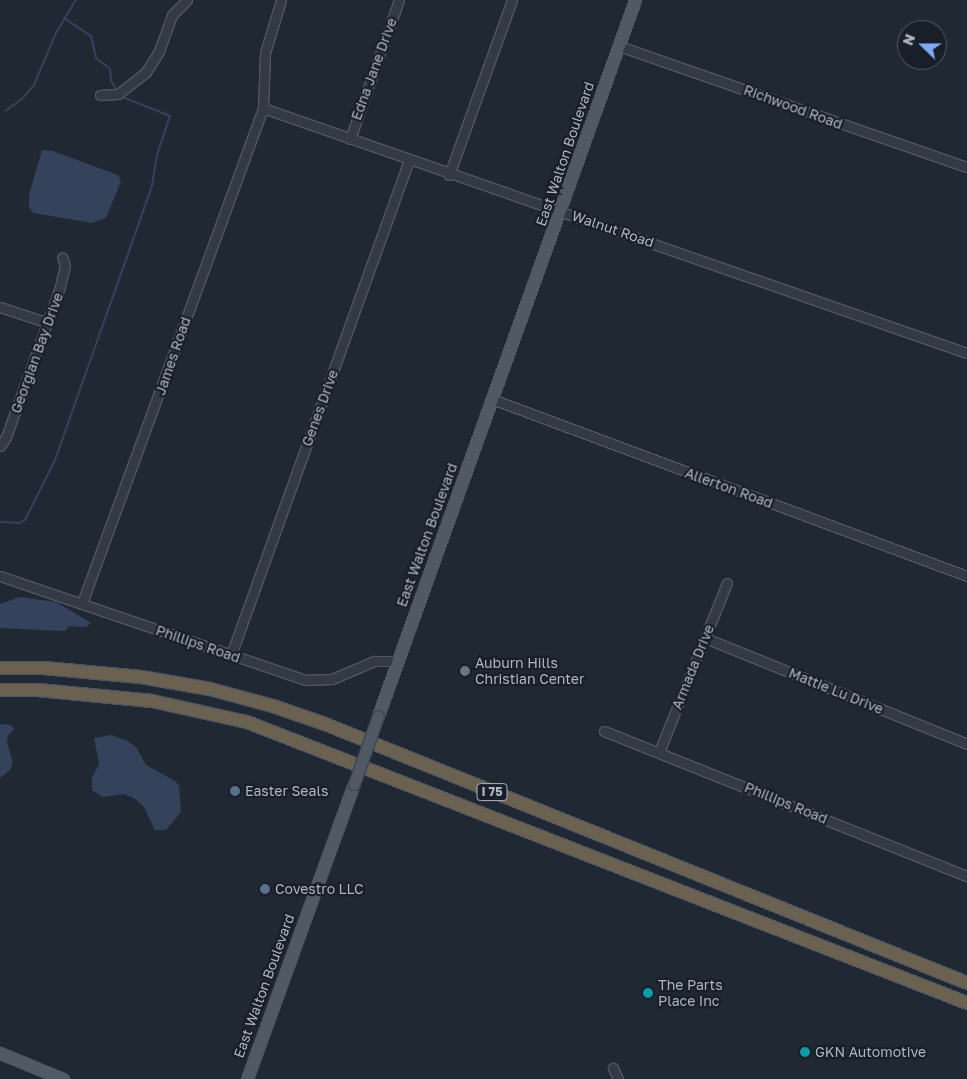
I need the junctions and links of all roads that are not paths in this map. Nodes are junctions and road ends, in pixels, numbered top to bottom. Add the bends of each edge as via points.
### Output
1 (187, 0) edge
2 (281, 0) edge
3 (399, 0) edge
4 (512, 0) edge
5 (636, 0) edge
6 (619, 46) junction
7 (100, 95) dead end
8 (263, 108) junction
9 (350, 139) junction
10 (409, 160) junction
11 (967, 167) edge
12 (449, 175) junction
13 (560, 210) junction
14 (62, 257) dead end
15 (0, 306) edge
16 (48, 323) junction
17 (967, 353) edge
18 (492, 399) junction
19 (0, 446) edge
20 (0, 576) edge
21 (967, 576) edge
22 (727, 583) dead end
23 (82, 603) junction
24 (705, 638) junction
25 (231, 656) junction
26 (398, 661) junction
27 (0, 668) edge
28 (0, 690) edge
29 (604, 731) dead end
30 (967, 744) edge
31 (659, 752) junction
32 (967, 876) edge
33 (967, 983) edge
34 (967, 1003) edge
35 (0, 1053) edge
36 (613, 1068) dead end
37 (63, 1079) edge
38 (247, 1079) edge
39 (618, 1079) edge

1 - 7 street via 172,15 159,51 146,72 118,94
2 - 8 street via 266,44
3 - 9 street, Edna Jane Drive
4 - 12 street
5 - 6 main road, East Walton Boulevard
6 - 11 street, Richwood Road
6 - 13 main road, East Walton Boulevard
8 - 9 street, Walnut Road
8 - 23 street, James Road
9 - 10 street, Walnut Road
10 - 12 street, Walnut Road
10 - 25 street, Genes Drive
12 - 13 street, Walnut Road
13 - 17 street, Walnut Road
13 - 18 main road, East Walton Boulevard
14 - 16 street, Georgian Bay Drive via 64,275
15 - 16 street
16 - 19 street, Georgian Bay Drive
18 - 21 street, Allerton Road
18 - 26 main road, East Walton Boulevard
20 - 23 street, Phillips Road
22 - 24 street, Armada Drive
23 - 25 street, Phillips Road
24 - 30 street, Mattie Lu Drive
24 - 31 street, Armada Drive
25 - 26 street, Phillips Road via 305,680 332,679 374,661
26 - 38 main road, East Walton Boulevard, bridge
27 - 33 highway, I 75 via 44,668 141,677 210,689 273,706 325,724
28 - 34 highway, I 75 via 47,690 152,700 247,722
29 - 31 street, Phillips Road
31 - 32 street, Phillips Road
35 - 37 main road
36 - 39 street

